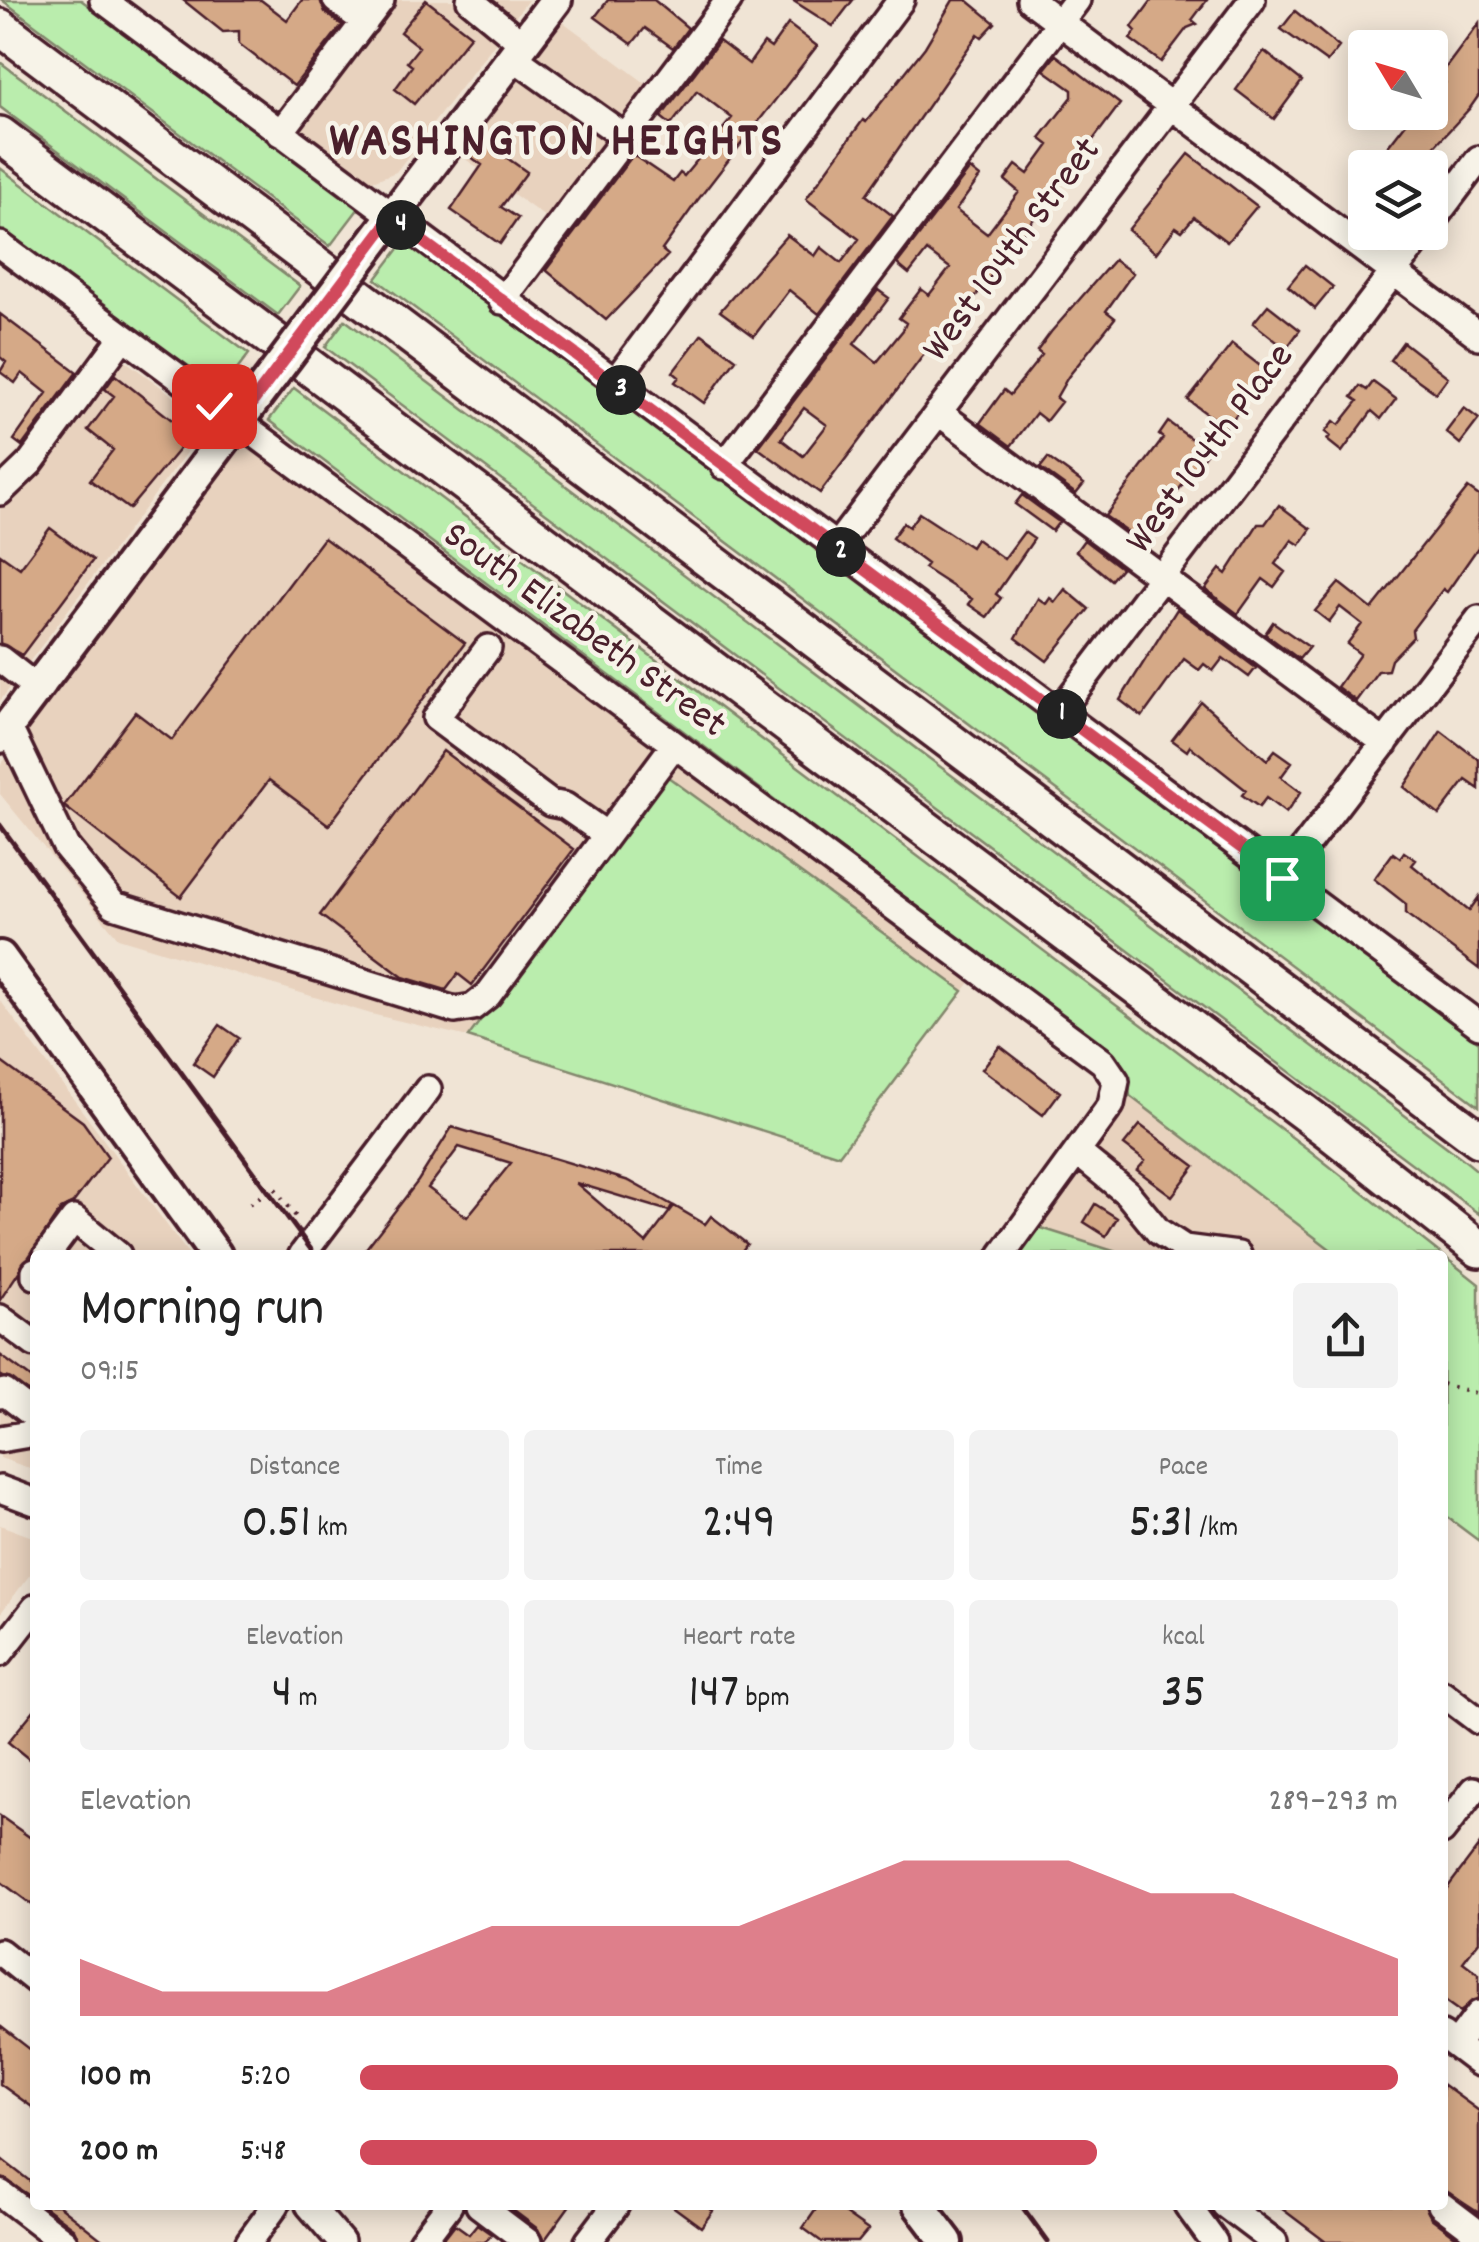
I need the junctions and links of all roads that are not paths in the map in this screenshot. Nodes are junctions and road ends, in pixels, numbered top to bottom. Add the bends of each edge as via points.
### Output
1 (103, 0) edge
2 (336, 0) edge
3 (381, 0) edge
4 (470, 0) edge
5 (556, 0) edge
6 (729, 0) edge
7 (901, 0) edge
8 (1030, 0) edge
9 (1077, 0) edge
10 (1252, 0) edge
11 (364, 22) junction
12 (1060, 22) junction
13 (0, 26) edge
14 (518, 50) junction
15 (1171, 106) junction
16 (280, 133) junction
17 (0, 135) edge
18 (625, 138) junction
19 (1479, 159) edge
20 (1448, 200) edge
21 (391, 218) junction
22 (0, 246) edge
23 (1410, 250) edge
24 (1394, 272) junction
25 (502, 300) junction
26 (1479, 336) edge
27 (122, 338) junction
28 (613, 384) junction
29 (938, 412) junction
30 (236, 424) junction
31 (724, 466) junction
32 (3, 483) edge
33 (835, 548) junction
34 (1162, 578) junction
35 (1479, 619) edge
36 (488, 648) dead end
37 (0, 659) edge
38 (37, 688) junction
39 (1060, 712) junction
40 (4, 732) edge
41 (1385, 742) junction
42 (674, 745) junction
43 (607, 835) junction
44 (1282, 878) junction
45 (0, 957) edge
46 (1479, 1025) edge
47 (428, 1089) dead end
48 (1479, 1139) edge
49 (1077, 1152) junction
50 (51, 1250) edge
51 (112, 1250) edge
52 (212, 1250) edge
53 (306, 1250) edge
54 (1006, 1250) edge
55 (1199, 1250) edge
56 (1479, 1250) edge
57 (0, 1318) edge
58 (30, 1340) edge
59 (0, 1395) edge
60 (30, 1412) edge
61 (30, 1435) edge
62 (0, 1440) edge
63 (0, 1488) edge
64 (30, 1500) edge
65 (30, 1614) edge
66 (0, 1653) edge
67 (1448, 1698) edge
68 (1479, 1721) edge
69 (1474, 1790) dead end
70 (1448, 1823) edge
71 (0, 1952) edge
72 (30, 1976) edge
73 (1479, 2014) edge
74 (1449, 2040) edge
75 (1479, 2062) edge
76 (0, 2192) edge
77 (272, 2210) edge
78 (313, 2210) edge
79 (444, 2210) edge
80 (486, 2210) edge
81 (612, 2210) edge
82 (924, 2210) edge
83 (1191, 2210) edge
84 (1231, 2210) edge
85 (1447, 2210) edge
86 (1472, 2232) edge
87 (64, 2242) edge
88 (248, 2242) edge
89 (341, 2242) edge
90 (420, 2242) edge
91 (528, 2242) edge
92 (588, 2242) edge
93 (947, 2242) edge
94 (1214, 2242) edge
95 (1274, 2242) edge

1 - 16 street
2 - 11 street
3 - 11 street
4 - 14 street
5 - 14 main road
6 - 18 street
7 - 28 street
8 - 12 street
9 - 12 street
10 - 15 street, West 104th Street
11 - 16 street
12 - 15 street
12 - 31 street
13 - 48 highway
14 - 18 street
14 - 21 main road
15 - 24 street
15 - 29 street, West 104th Street
16 - 21 street
17 - 56 highway
18 - 25 street
19 - 20 street
21 - 25 street
21 - 30 main road, bridge
22 - 27 street, South Elizabeth Street
23 - 24 street, West 104th Place
24 - 26 street
24 - 34 street, West 104th Place
25 - 28 street
27 - 30 street, South Elizabeth Street
27 - 32 street via 30,463
28 - 31 street
29 - 33 street, West 104th Street
29 - 34 street
30 - 38 main road
30 - 42 street, South Elizabeth Street
31 - 33 street
33 - 39 street
34 - 39 street, West 104th Place
34 - 41 street
35 - 41 street
36 - 43 street via 436,718 550,803
37 - 38 street
38 - 40 main road
39 - 44 street
40 - 43 street via 66,847 114,905 441,1008 480,1004
41 - 44 street
42 - 43 street
42 - 49 street, South Elizabeth Street via 1103,1062 1116,1081 1111,1105
44 - 46 street
45 - 52 main road
47 - 53 street
49 - 54 street
49 - 55 street via 1127,1193 1158,1230
50 - 51 street via 74,1219
57 - 58 street
59 - 60 street
61 - 62 street
63 - 64 street
65 - 66 street
67 - 68 street
69 - 70 street
71 - 72 street
73 - 74 street
74 - 75 street
76 - 87 street
77 - 88 street
78 - 89 street
79 - 90 street
80 - 91 street
81 - 92 street
82 - 93 main road
83 - 94 street
84 - 95 street
85 - 86 street

